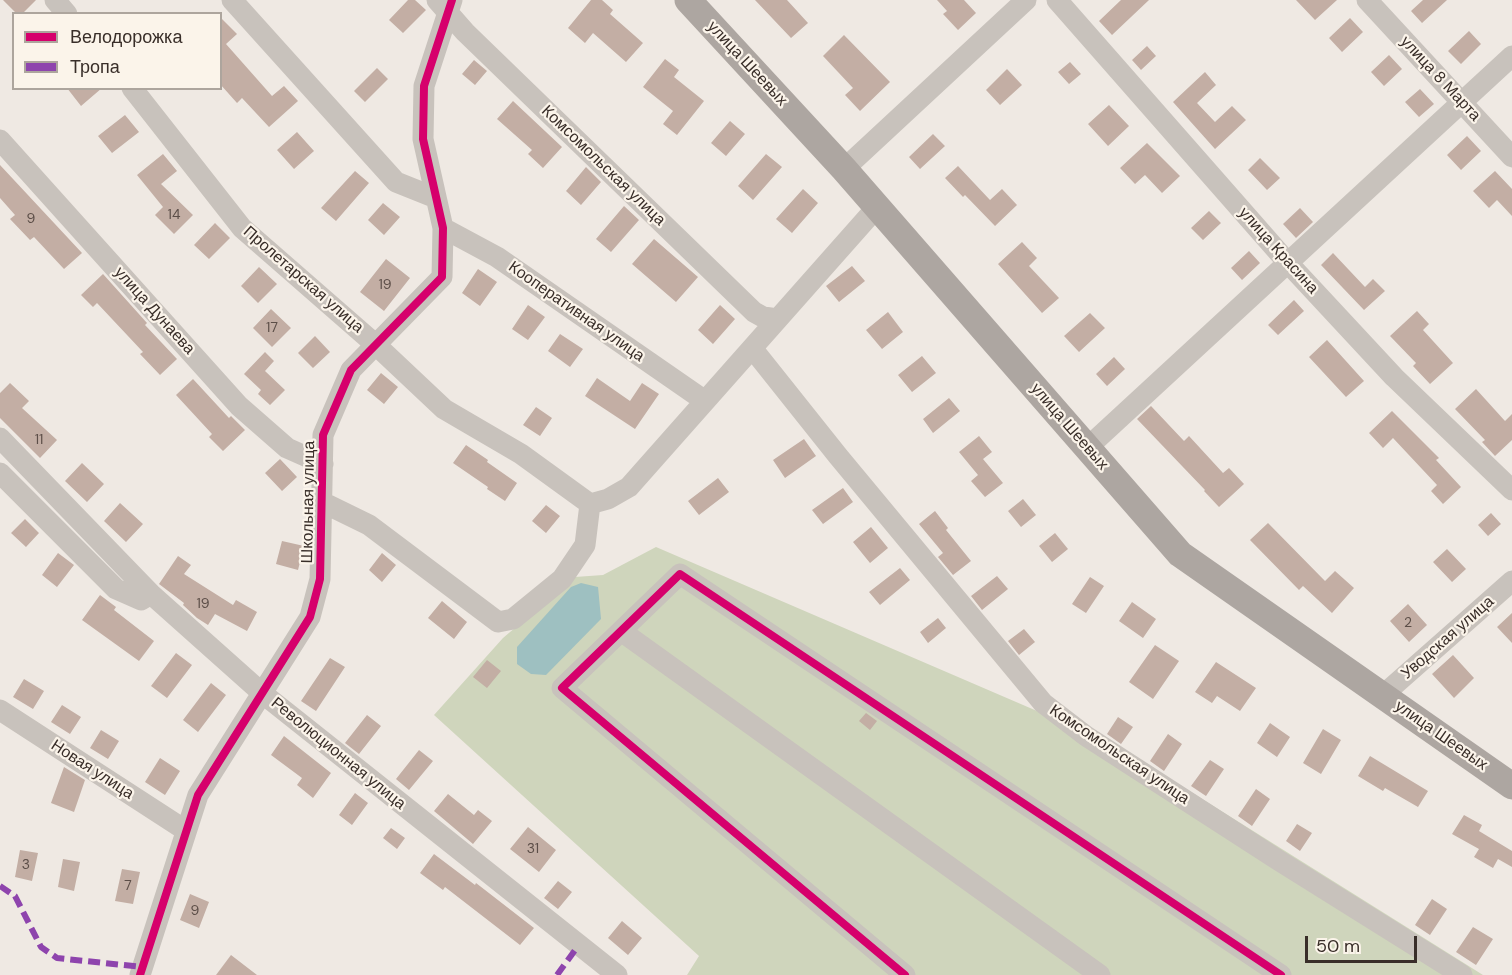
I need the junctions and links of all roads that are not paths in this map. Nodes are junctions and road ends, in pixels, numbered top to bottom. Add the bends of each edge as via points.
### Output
1 (55, 0) edge
2 (232, 0) edge
3 (688, 0) edge
4 (1026, 0) edge
5 (1056, 0) edge
6 (1367, 0) edge
7 (446, 4) edge
8 (65, 12) edge
9 (1512, 56) edge
10 (134, 90) edge
11 (1461, 103) junction
12 (0, 140) edge
13 (1512, 157) edge
14 (844, 169) junction
15 (436, 198) junction
16 (877, 207) junction
17 (442, 228) junction
18 (1288, 263) junction
19 (778, 319) junction
20 (376, 345) junction
21 (752, 348) junction
22 (705, 401) junction
23 (0, 438) edge
24 (1088, 448) junction
25 (323, 464) junction
26 (0, 473) edge
27 (1512, 490) edge
28 (322, 502) junction
29 (590, 504) junction
30 (1512, 581) edge
31 (151, 594) junction
32 (621, 631) junction
33 (262, 693) junction
34 (1383, 695) junction
35 (0, 710) edge
36 (1512, 786) edge
37 (185, 830) junction
38 (145, 972) edge
39 (616, 975) edge
40 (905, 975) edge
41 (1100, 975) edge
42 (1281, 975) edge
43 (1462, 975) edge

1 - 8 street
2 - 15 street via 396,182
3 - 14 main road, улица Шеевых
4 - 14 street
5 - 18 street, улица Красина
6 - 11 street, улица 8 Марта
7 - 15 street, Школьная улица via 424,86 423,139
7 - 19 street, Комсомольская улица via 465,32 754,312
9 - 11 street
10 - 20 street, Пролетарская улица via 242,228
11 - 13 street, улица 8 Марта
11 - 18 street
12 - 25 street, улица Дунаева via 239,406 287,448
14 - 16 main road, улица Шеевых
15 - 17 street, Школьная улица
16 - 19 street
16 - 24 main road, улица Шеевых
17 - 20 street, Школьная улица via 442,277
17 - 22 street, Кооперативная улица via 497,257
18 - 24 street
18 - 27 street, улица Красина via 1394,377
19 - 21 street
20 - 25 street, Школьная улица via 351,370 323,435
20 - 29 street, Пролетарская улица via 444,409 521,454
21 - 22 street
21 - 43 street, Комсомольская улица via 1043,703 1086,736
22 - 29 street via 629,487
23 - 31 street, Революционная улица
24 - 34 main road, улица Шеевых via 1180,554
25 - 28 street, Школьная улица
26 - 31 street via 116,590 141,600
28 - 29 street via 369,525 498,622 513,619 562,579 585,545
28 - 33 street, Школьная улица via 320,579 310,617
30 - 34 street, Уводская улица
31 - 33 street, Революционная улица
32 - 40 street via 562,688
32 - 41 street
32 - 42 street via 680,574
33 - 37 street, Школьная улица via 198,795
33 - 39 street, Революционная улица
34 - 36 main road, улица Шеевых
35 - 37 street, Новая улица
37 - 38 street, Школьная улица

